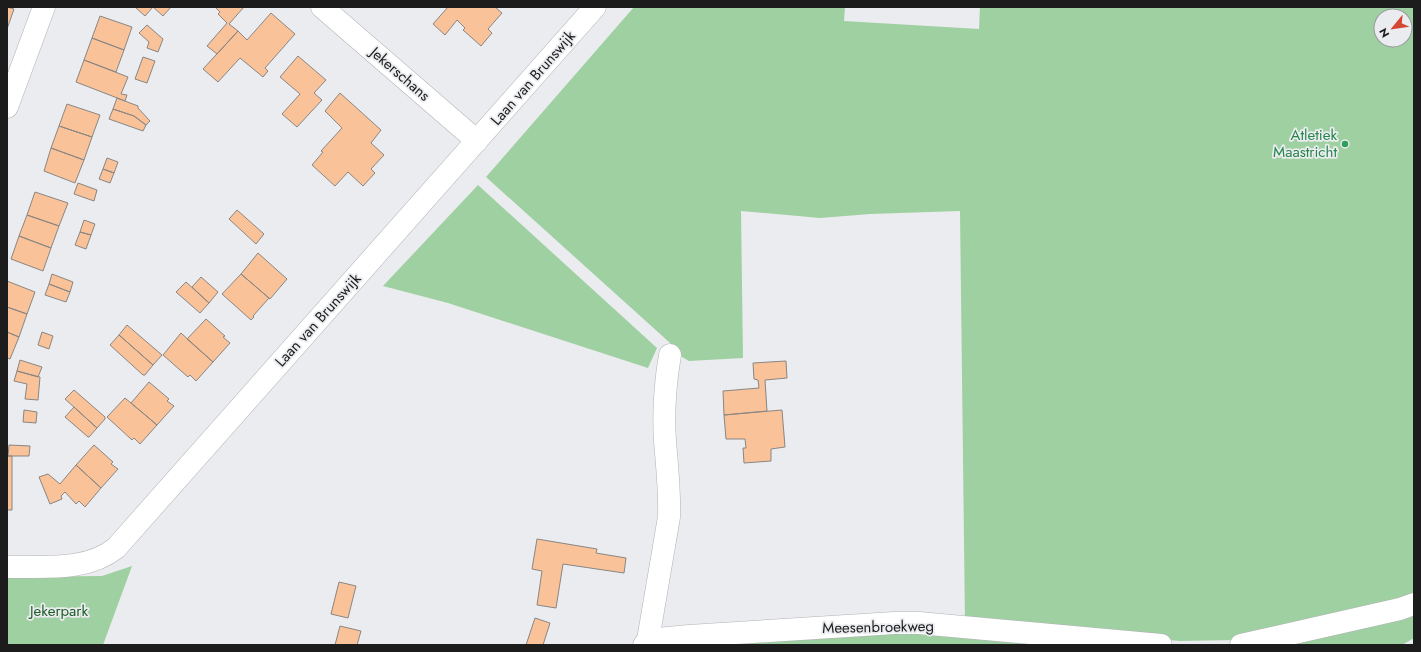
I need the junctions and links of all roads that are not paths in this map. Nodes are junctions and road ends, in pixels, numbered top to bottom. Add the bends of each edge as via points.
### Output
1 (44, 7) edge
2 (322, 7) edge
3 (595, 7) edge
4 (7, 107) edge
5 (477, 141) junction
6 (670, 355) dead end
7 (7, 567) edge
8 (1414, 604) edge
9 (646, 643) edge
10 (1161, 645) edge
11 (1241, 645) edge

1 - 4 street
2 - 5 street, Jekerschans
3 - 5 street, Laan van Brunswijk
5 - 7 street, Laan van Brunswijk via 116,548 95,560 74,565
6 - 9 street via 664,408 669,517
8 - 11 street
9 - 10 street, Meesenbroekweg via 689,636 919,623

